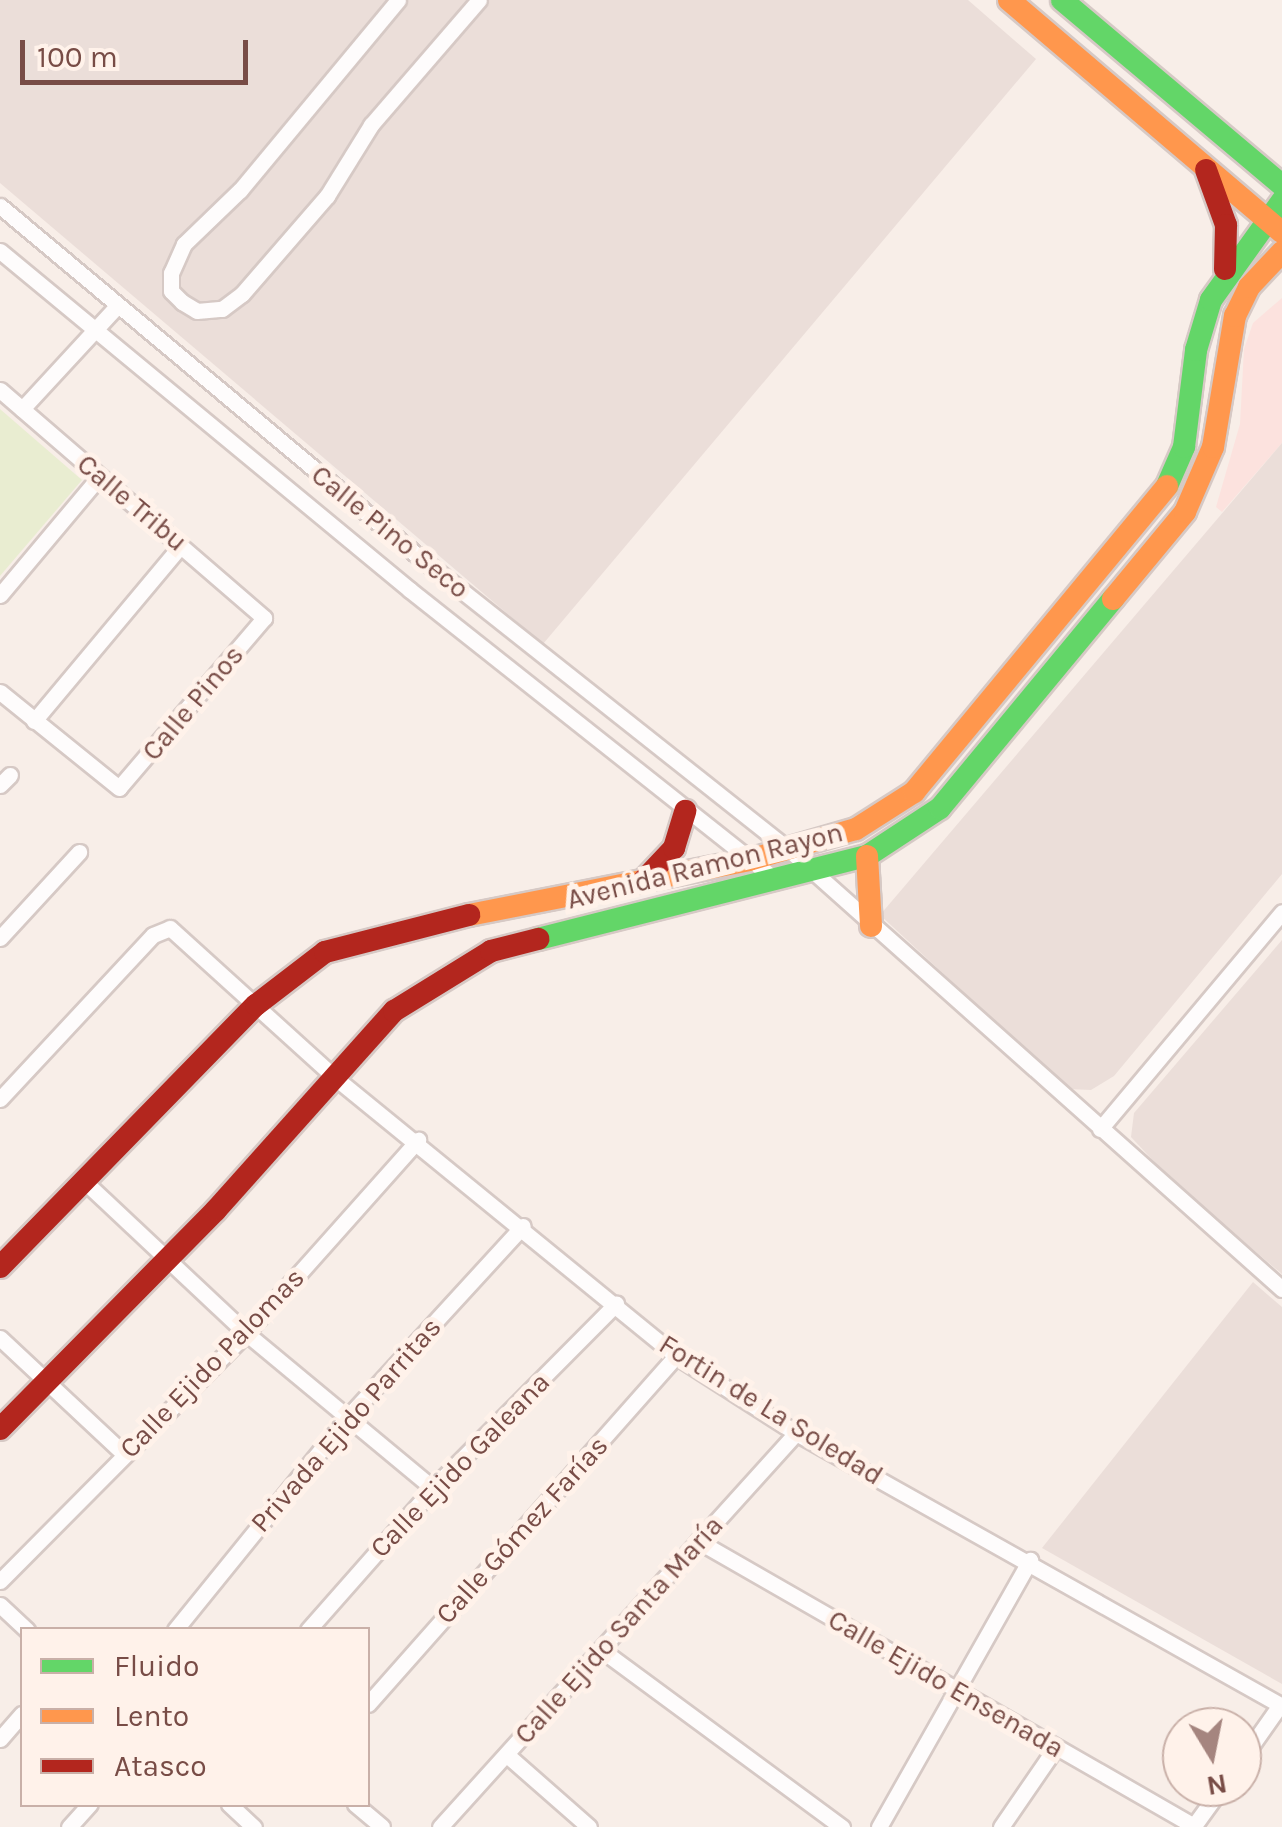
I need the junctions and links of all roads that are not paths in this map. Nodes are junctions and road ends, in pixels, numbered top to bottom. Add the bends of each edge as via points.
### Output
1 (398, 0) edge
2 (479, 0) edge
3 (1009, 0) edge
4 (1062, 0) edge
5 (1205, 166) junction
6 (1282, 184) edge
7 (1282, 201) edge
8 (0, 206) edge
9 (1274, 226) edge
10 (0, 251) edge
11 (1282, 252) edge
12 (1282, 277) edge
13 (1223, 278) junction
14 (1244, 297) junction
15 (117, 306) junction
16 (94, 331) junction
17 (0, 390) edge
18 (22, 409) junction
19 (100, 476) junction
20 (182, 545) junction
21 (0, 595) edge
22 (264, 616) joint
23 (0, 692) edge
24 (34, 721) junction
25 (686, 810) junction
26 (786, 848) junction
27 (78, 852) dead end
28 (867, 856) junction
29 (749, 860) junction
30 (810, 870) junction
31 (644, 880) junction
32 (776, 880) junction
33 (1282, 912) edge
34 (871, 926) junction
35 (0, 938) edge
36 (256, 1005) junction
37 (333, 1076) junction
38 (0, 1099) edge
39 (1100, 1129) junction
40 (418, 1140) junction
41 (84, 1181) junction
42 (523, 1226) junction
43 (168, 1260) junction
44 (0, 1268) edge
45 (1282, 1289) edge
46 (616, 1304) junction
47 (246, 1332) junction
48 (0, 1338) edge
49 (676, 1356) junction
50 (47, 1382) junction
51 (345, 1420) junction
52 (0, 1428) edge
53 (796, 1433) junction
54 (125, 1455) junction
55 (433, 1488) junction
56 (698, 1542) junction
57 (1030, 1560) junction
58 (0, 1581) edge
59 (0, 1606) edge
60 (24, 1627) edge
61 (177, 1627) edge
62 (311, 1627) edge
63 (603, 1651) junction
64 (958, 1688) junction
65 (370, 1702) edge
66 (1281, 1706) edge
67 (20, 1716) edge
68 (1262, 1732) edge
69 (0, 1739) edge
70 (1056, 1748) junction
71 (507, 1755) junction
72 (87, 1807) edge
73 (232, 1807) edge
74 (359, 1807) edge
75 (1193, 1826) edge
76 (69, 1827) edge
77 (254, 1827) edge
78 (382, 1827) edge
79 (440, 1827) edge
80 (589, 1827) edge
81 (842, 1827) edge
82 (879, 1827) edge
83 (1001, 1827) edge

1 - 2 street via 240,190 184,244 171,273 172,291 182,302 197,311 222,309 242,294 327,196 371,125
3 - 5 main road
4 - 6 main road
5 - 9 main road
5 - 13 main road via 1226,225
7 - 9 main road, Avenida Ramon Rayon
8 - 15 street, Calle Pino Seco
9 - 13 main road, Avenida Ramon Rayon
10 - 16 street, Calle Pino Seco
11 - 14 main road, Avenida Ramon Rayon
12 - 14 main road
13 - 26 main road, Avenida Ramon Rayon via 1196,350 1184,446 1147,517 914,792 856,829
14 - 28 main road, Avenida Ramon Rayon via 1228,340 1213,448 1185,512 940,808
15 - 16 street
15 - 26 street, Calle Pino Seco
16 - 18 street
16 - 25 street, Calle Pino Seco
17 - 18 street, Calle Tribu
18 - 19 street, Calle Tribu
19 - 20 street, Calle Tribu
19 - 21 street
20 - 22 street, Calle Tribu
20 - 24 street
22 - 24 street, Calle Pinos via 119,788
23 - 24 street
25 - 29 street, Calle Pino Seco
25 - 31 main road via 674,848
26 - 29 main road, Avenida Ramon Rayon
26 - 30 street, Calle Pino Seco
27 - 35 street
28 - 30 main road, Avenida Ramon Rayon
28 - 34 main road
29 - 31 main road, Avenida Ramon Rayon
29 - 32 street, Calle Pino Seco
30 - 32 main road, Avenida Ramon Rayon
30 - 34 street, Calle Pino Seco
31 - 36 main road, Avenida Ramon Rayon via 387,932 325,952
32 - 37 main road, Avenida Ramon Rayon via 467,962 394,1011
33 - 39 street
34 - 39 street, Calle Pino Seco
36 - 37 street, Fortin de La Soledad
36 - 38 street, Fortin de La Soledad via 170,928 153,935
36 - 41 main road, Avenida Ramon Rayon
37 - 40 street, Fortin de La Soledad
37 - 43 main road, Avenida Ramon Rayon
39 - 45 street, Calle Pino Seco
40 - 42 street, Fortin de La Soledad
40 - 47 street, Calle Ejido Palomas
41 - 43 street
41 - 44 main road, Avenida Ramon Rayon
42 - 46 street, Fortin de La Soledad
42 - 51 street, Privada Ejido Parritas
43 - 47 street
43 - 50 main road, Avenida Ramon Rayon
46 - 49 street, Fortin de La Soledad
46 - 55 street, Calle Ejido Galeana
47 - 51 street
47 - 54 street, Calle Ejido Palomas
48 - 50 street
49 - 53 street, Fortin de La Soledad
49 - 65 street, Calle Gómez Farías
50 - 52 main road, Avenida Ramon Rayon
50 - 54 street
51 - 55 street
51 - 61 street, Privada Ejido Parritas
53 - 56 street, Calle Ejido Santa María
53 - 57 street, Fortin de La Soledad
54 - 58 street, Calle Ejido Palomas
55 - 62 street, Calle Ejido Galeana
56 - 63 street, Calle Ejido Santa María
56 - 64 street, Calle Ejido Ensenada
57 - 64 street
57 - 66 street, Fortin de La Soledad
59 - 60 street
63 - 71 street, Calle Ejido Santa María
63 - 81 street
64 - 70 street, Calle Ejido Ensenada
64 - 82 street
66 - 68 street
67 - 69 street
70 - 75 street, Calle Ejido Ensenada
70 - 83 street
71 - 79 street, Calle Ejido Santa María
71 - 80 street
72 - 76 street
73 - 77 street
74 - 78 street

